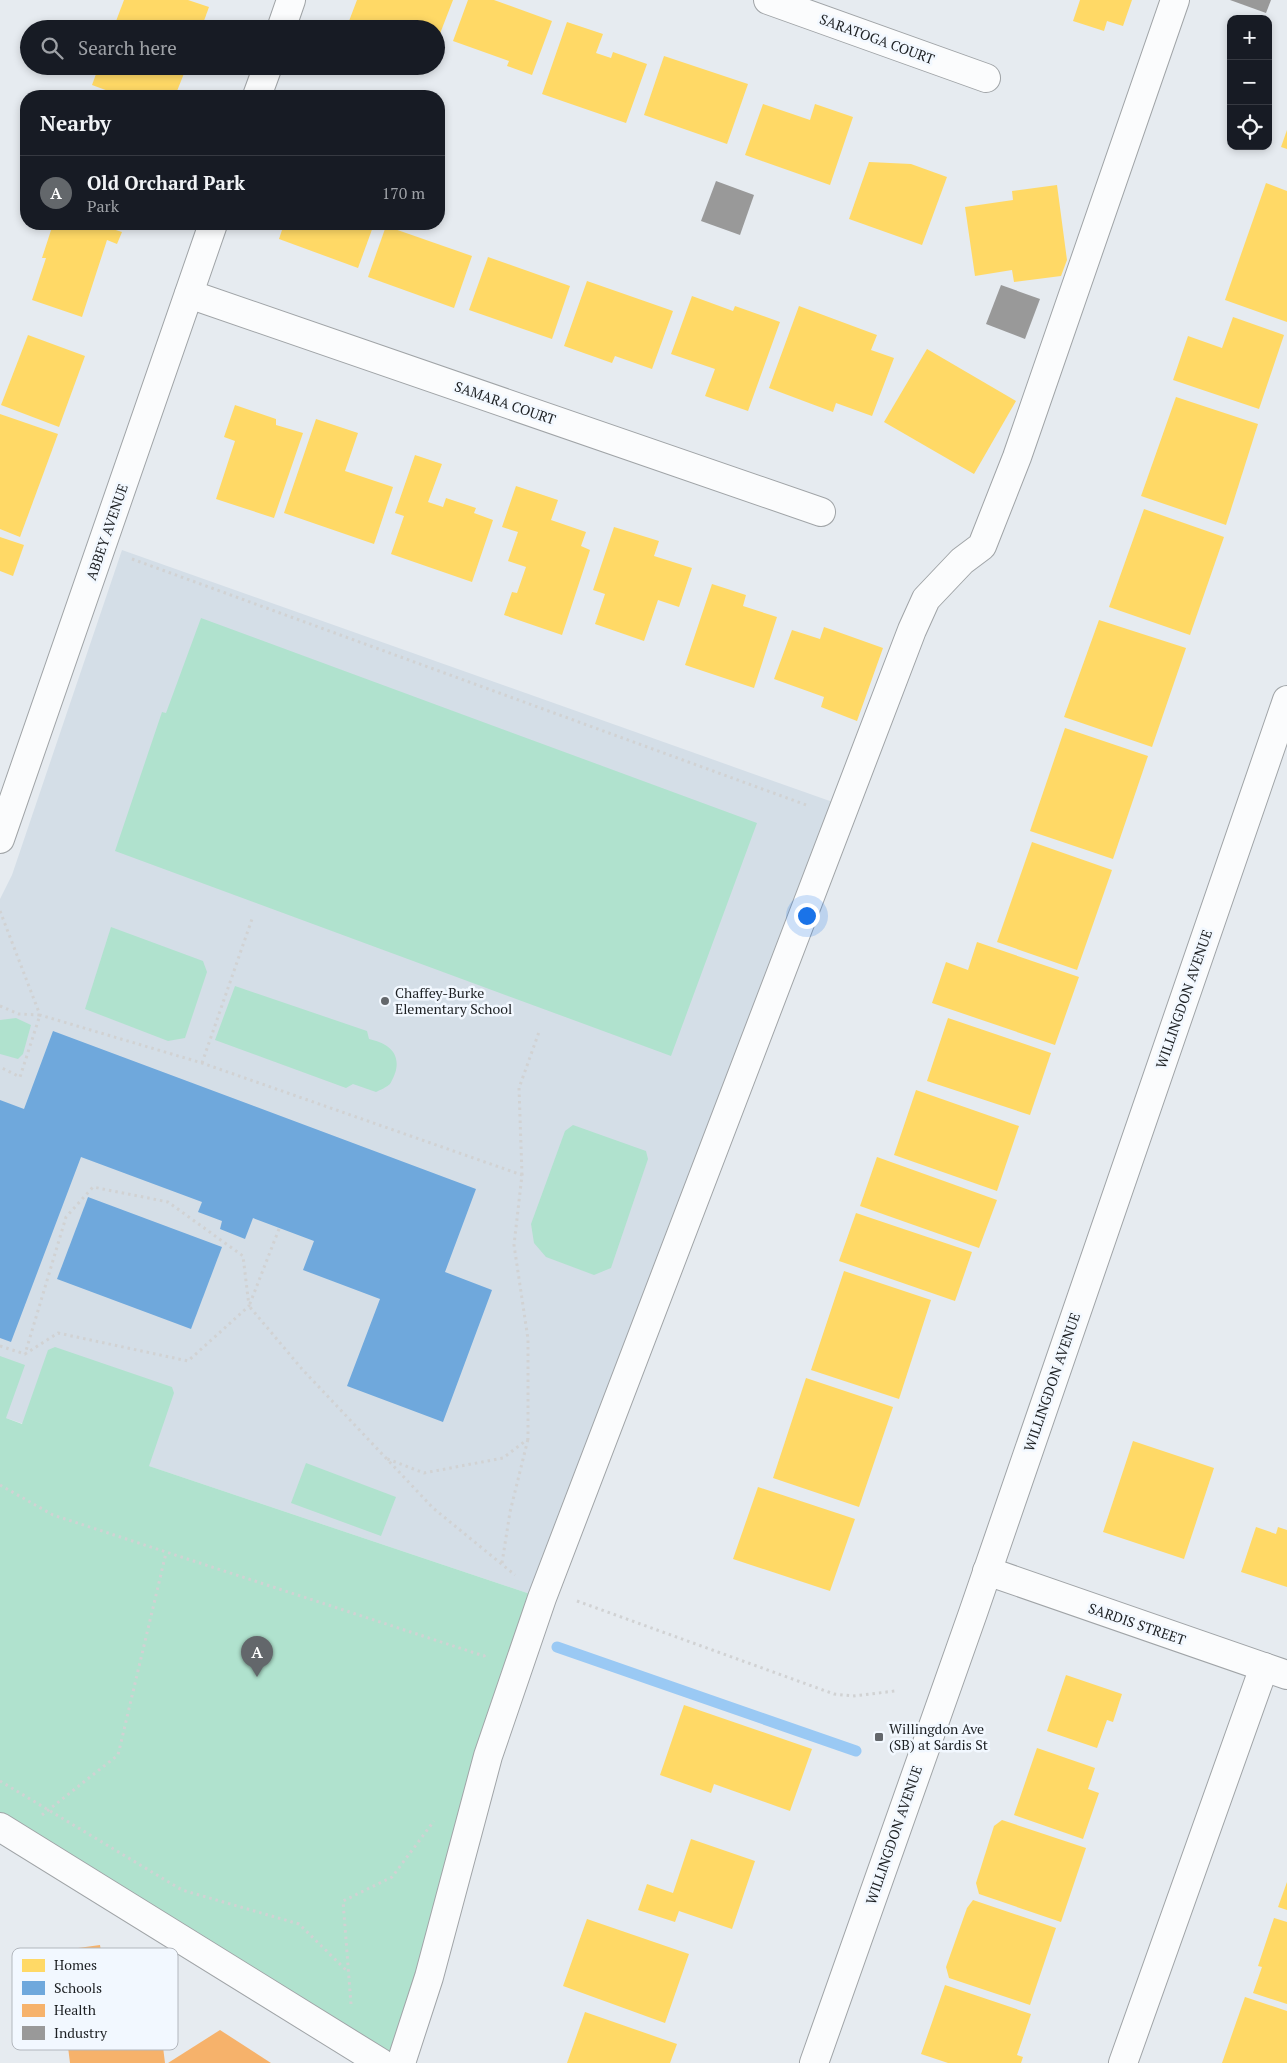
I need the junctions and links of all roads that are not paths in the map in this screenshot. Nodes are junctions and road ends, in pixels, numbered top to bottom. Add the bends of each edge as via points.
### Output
1 (291, 0) edge
2 (768, 0) edge
3 (1175, 0) edge
4 (284, 20) edge
5 (265, 75) edge
6 (986, 78) dead end
7 (259, 90) edge
8 (211, 230) edge
9 (189, 294) junction
10 (820, 512) dead end
11 (1287, 700) edge
12 (0, 839) edge
13 (987, 1571) junction
14 (1276, 1671) edge
15 (7, 1831) edge
16 (380, 2063) edge
17 (401, 2063) edge
18 (814, 2063) edge
19 (1123, 2063) edge

1 - 4 street
2 - 6 street, SARATOGA COURT
3 - 17 street via 1017,457 982,546 962,561 926,599 912,630 542,1598 488,1756 429,1977
5 - 7 street
8 - 9 street, ABBEY AVENUE
9 - 10 street, SAMARA COURT
9 - 12 street, ABBEY AVENUE
11 - 13 street, WILLINGDON AVENUE
13 - 14 street, SARDIS STREET
13 - 18 street, WILLINGDON AVENUE
14 - 19 street
15 - 16 street

